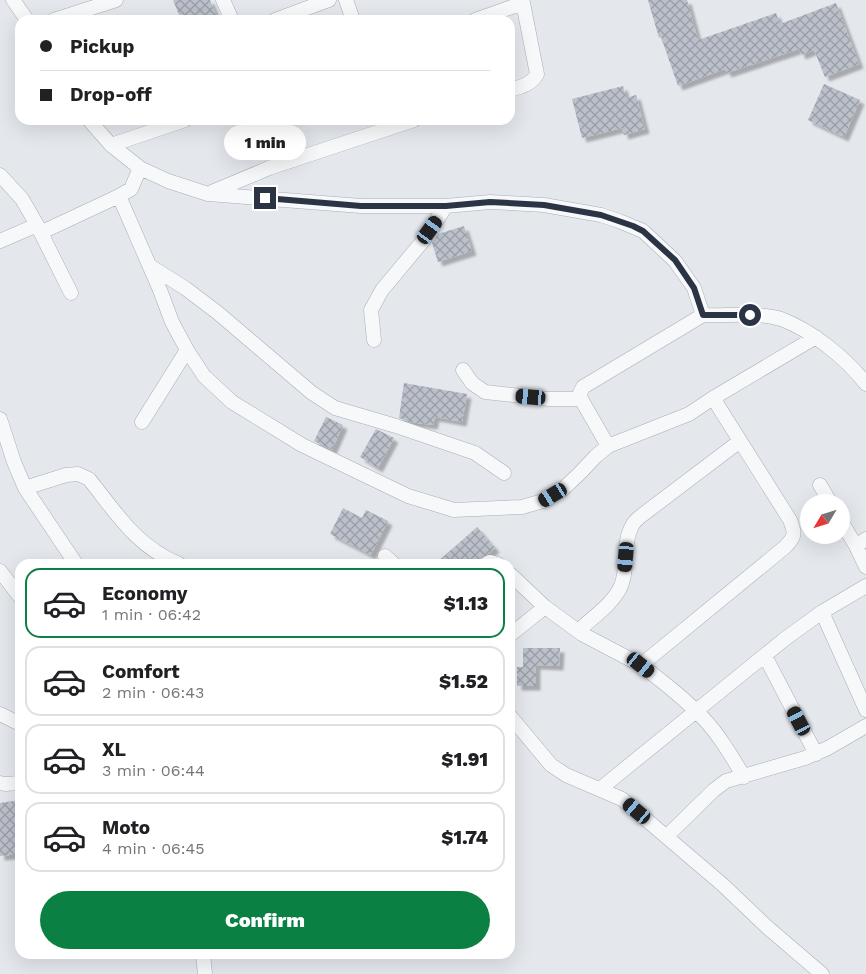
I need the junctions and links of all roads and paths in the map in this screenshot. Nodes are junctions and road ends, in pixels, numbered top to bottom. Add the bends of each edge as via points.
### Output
1 (13, 0) edge
2 (116, 0) edge
3 (223, 0) edge
4 (329, 0) edge
5 (346, 0) edge
6 (523, 2) edge
7 (24, 15) edge
8 (70, 15) edge
9 (230, 15) edge
10 (288, 15) edge
11 (351, 15) edge
12 (488, 15) edge
13 (515, 88) edge
14 (93, 125) edge
15 (170, 125) edge
16 (386, 125) edge
17 (111, 145) junction
18 (140, 168) junction
19 (0, 175) edge
20 (208, 194) junction
21 (119, 196) junction
22 (446, 206) junction
23 (40, 228) junction
24 (0, 240) edge
25 (149, 266) junction
26 (71, 293) dead end
27 (703, 315) junction
28 (816, 338) junction
29 (374, 340) dead end
30 (187, 350) junction
31 (463, 370) dead end
32 (866, 384) edge
33 (713, 398) junction
34 (581, 399) junction
35 (0, 419) edge
36 (142, 422) dead end
37 (740, 441) junction
38 (608, 446) junction
39 (504, 472) dead end
40 (820, 485) dead end
41 (25, 488) junction
42 (825, 494) edge
43 (850, 530) edge
44 (861, 542) edge
45 (73, 559) edge
46 (169, 559) edge
47 (866, 567) edge
48 (0, 571) edge
49 (515, 579) edge
50 (866, 586) edge
51 (15, 590) edge
52 (545, 607) junction
53 (822, 612) junction
54 (515, 631) edge
55 (578, 631) junction
56 (765, 656) junction
57 (641, 665) junction
58 (866, 710) edge
59 (696, 711) junction
60 (0, 714) edge
61 (15, 722) edge
62 (515, 722) edge
63 (866, 726) edge
64 (816, 754) junction
65 (744, 777) junction
66 (0, 782) edge
67 (15, 783) edge
68 (600, 789) junction
69 (667, 836) junction
70 (204, 959) edge
71 (205, 974) edge
72 (822, 974) edge

1 - 7 street
2 - 8 street
3 - 9 street
4 - 10 street
5 - 11 street
6 - 12 street
6 - 13 street via 537,74 530,83
14 - 17 street
15 - 17 street
16 - 20 street
17 - 18 street
18 - 20 street
18 - 21 street via 131,189
19 - 23 street via 22,199
20 - 22 street via 361,206
21 - 23 street
21 - 25 street
22 - 27 street via 490,202 544,205 601,215 633,226 675,260 694,288
22 - 29 street via 422,242 382,290 371,310
23 - 24 street
23 - 26 street
25 - 30 street
25 - 39 street via 218,313 312,393 335,408 475,453
27 - 28 street via 780,319
27 - 34 street via 583,387
28 - 32 street via 841,357
28 - 33 street
30 - 36 street
30 - 38 street via 204,376 232,402 302,445 408,496 454,510 522,507 543,501 563,489
31 - 34 street via 472,383 485,392
33 - 37 street
33 - 38 street via 689,414
34 - 38 street
35 - 41 street
37 - 55 street via 631,526 621,586 614,599
37 - 57 street via 790,520 794,536 785,547
40 - 42 street
41 - 45 street
41 - 46 street via 66,475 78,474 89,479 134,535
43 - 44 street
44 - 47 street
48 - 51 street
49 - 52 street
50 - 53 street
52 - 54 street
52 - 55 street
53 - 56 street
53 - 58 street
55 - 57 street
56 - 59 street
56 - 64 street
57 - 59 street
59 - 65 street via 724,745
59 - 68 street
60 - 61 street
62 - 68 street via 552,765 566,776
63 - 64 street
64 - 65 street
65 - 69 street via 726,781 714,790
66 - 67 street
68 - 69 street via 622,798
69 - 72 street
70 - 71 street

